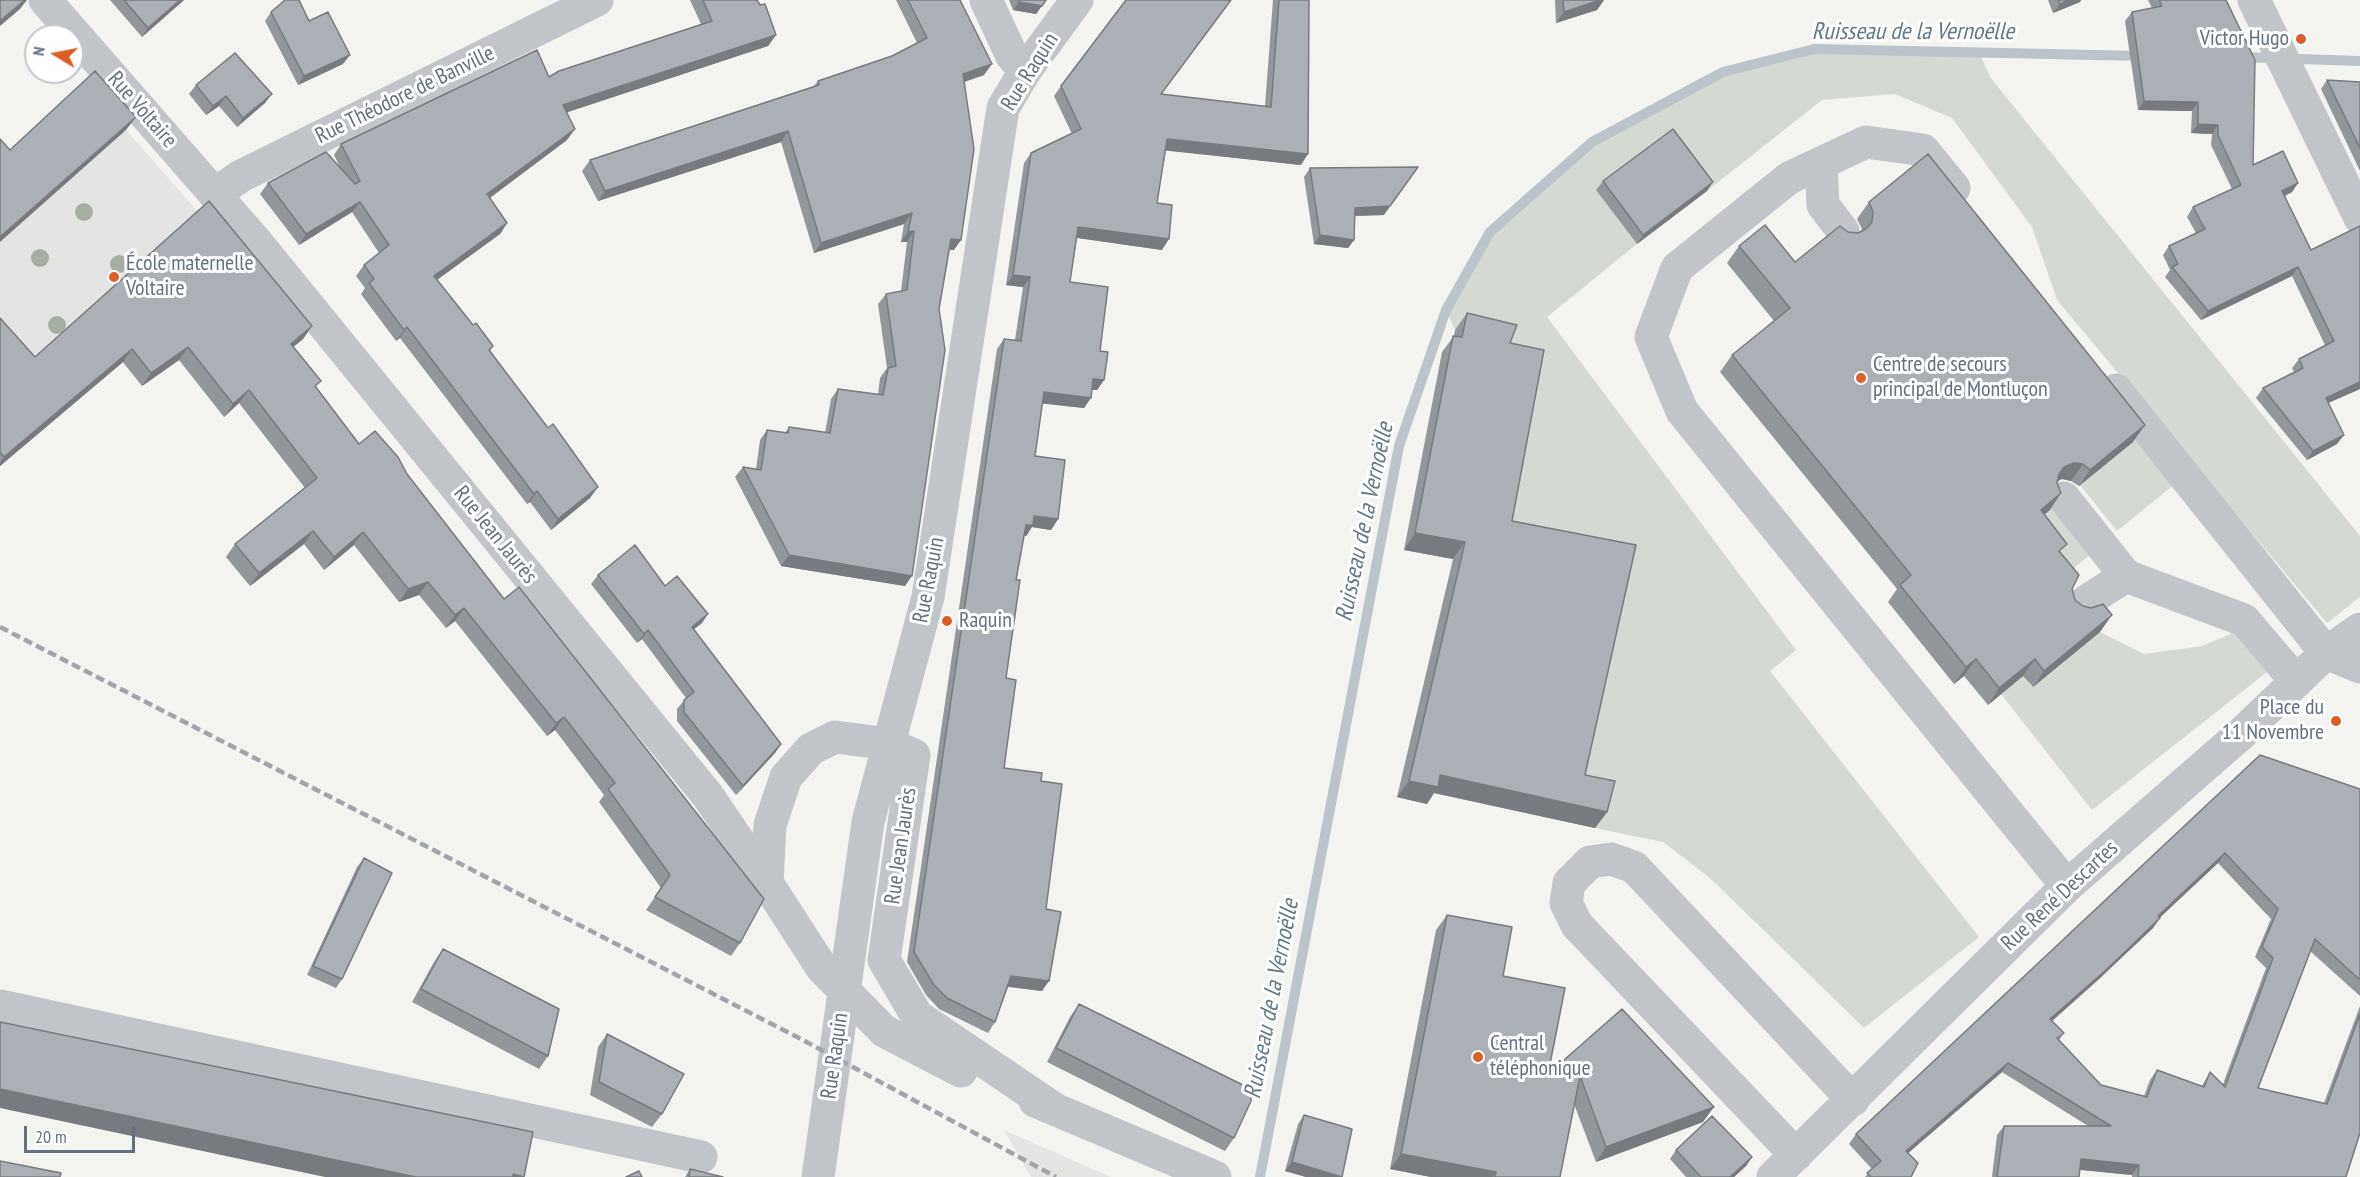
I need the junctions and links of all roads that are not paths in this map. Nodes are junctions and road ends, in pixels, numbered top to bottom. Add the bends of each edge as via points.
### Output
1 (45, 0) edge
2 (597, 0) edge
3 (986, 0) edge
4 (1077, 0) edge
5 (2254, 0) edge
6 (1025, 71) junction
7 (1821, 163) junction
8 (216, 193) junction
9 (1975, 214) edge
10 (2360, 218) edge
11 (1843, 231) edge
12 (2100, 370) edge
13 (2064, 498) edge
14 (2126, 576) junction
15 (2079, 606) edge
16 (2360, 629) edge
17 (2326, 653) junction
18 (2360, 667) edge
19 (2296, 681) junction
20 (889, 744) junction
21 (767, 883) junction
22 (2067, 886) junction
23 (0, 1006) edge
24 (1853, 1100) junction
25 (1056, 1110) junction
26 (1796, 1155) junction
27 (701, 1157) dead end
28 (818, 1177) edge
29 (1215, 1177) edge
30 (1773, 1177) edge

1 - 8 street, Rue Voltaire
2 - 8 street, Rue Théodore de Banville via 241,176
3 - 6 street via 1012,56
4 - 6 street, Rue Raquin
5 - 10 street
6 - 20 street, Rue Raquin via 1003,108 928,597
7 - 9 street via 1866,142 1923,150
7 - 11 street via 1823,205
7 - 22 street via 1789,178 1677,268 1651,337 1682,411
8 - 21 street, Rue Jean Jaurès via 708,796
12 - 17 street
13 - 14 street
14 - 15 street
14 - 19 street via 2244,620
16 - 17 street, Rue René Descartes
17 - 18 street
17 - 19 street, Rue René Descartes
19 - 22 street, Rue René Descartes
20 - 21 street, Rue Jean Jaurès via 835,737 810,749 786,777 770,825
20 - 25 street, Rue Jean Jaurès via 914,755 884,960 917,1016
20 - 28 street, Rue Raquin via 868,822
21 - 25 street, Rue Jean Jaurès, bridge via 822,968 884,1031 961,1071
22 - 24 street, Rue René Descartes
23 - 27 street
24 - 26 street, Rue René Descartes
24 - 26 street via 1634,867 1611,859 1590,862 1569,883 1566,903 1577,925
25 - 29 street, Rue Jean Jaurès
26 - 30 street, Rue René Descartes

